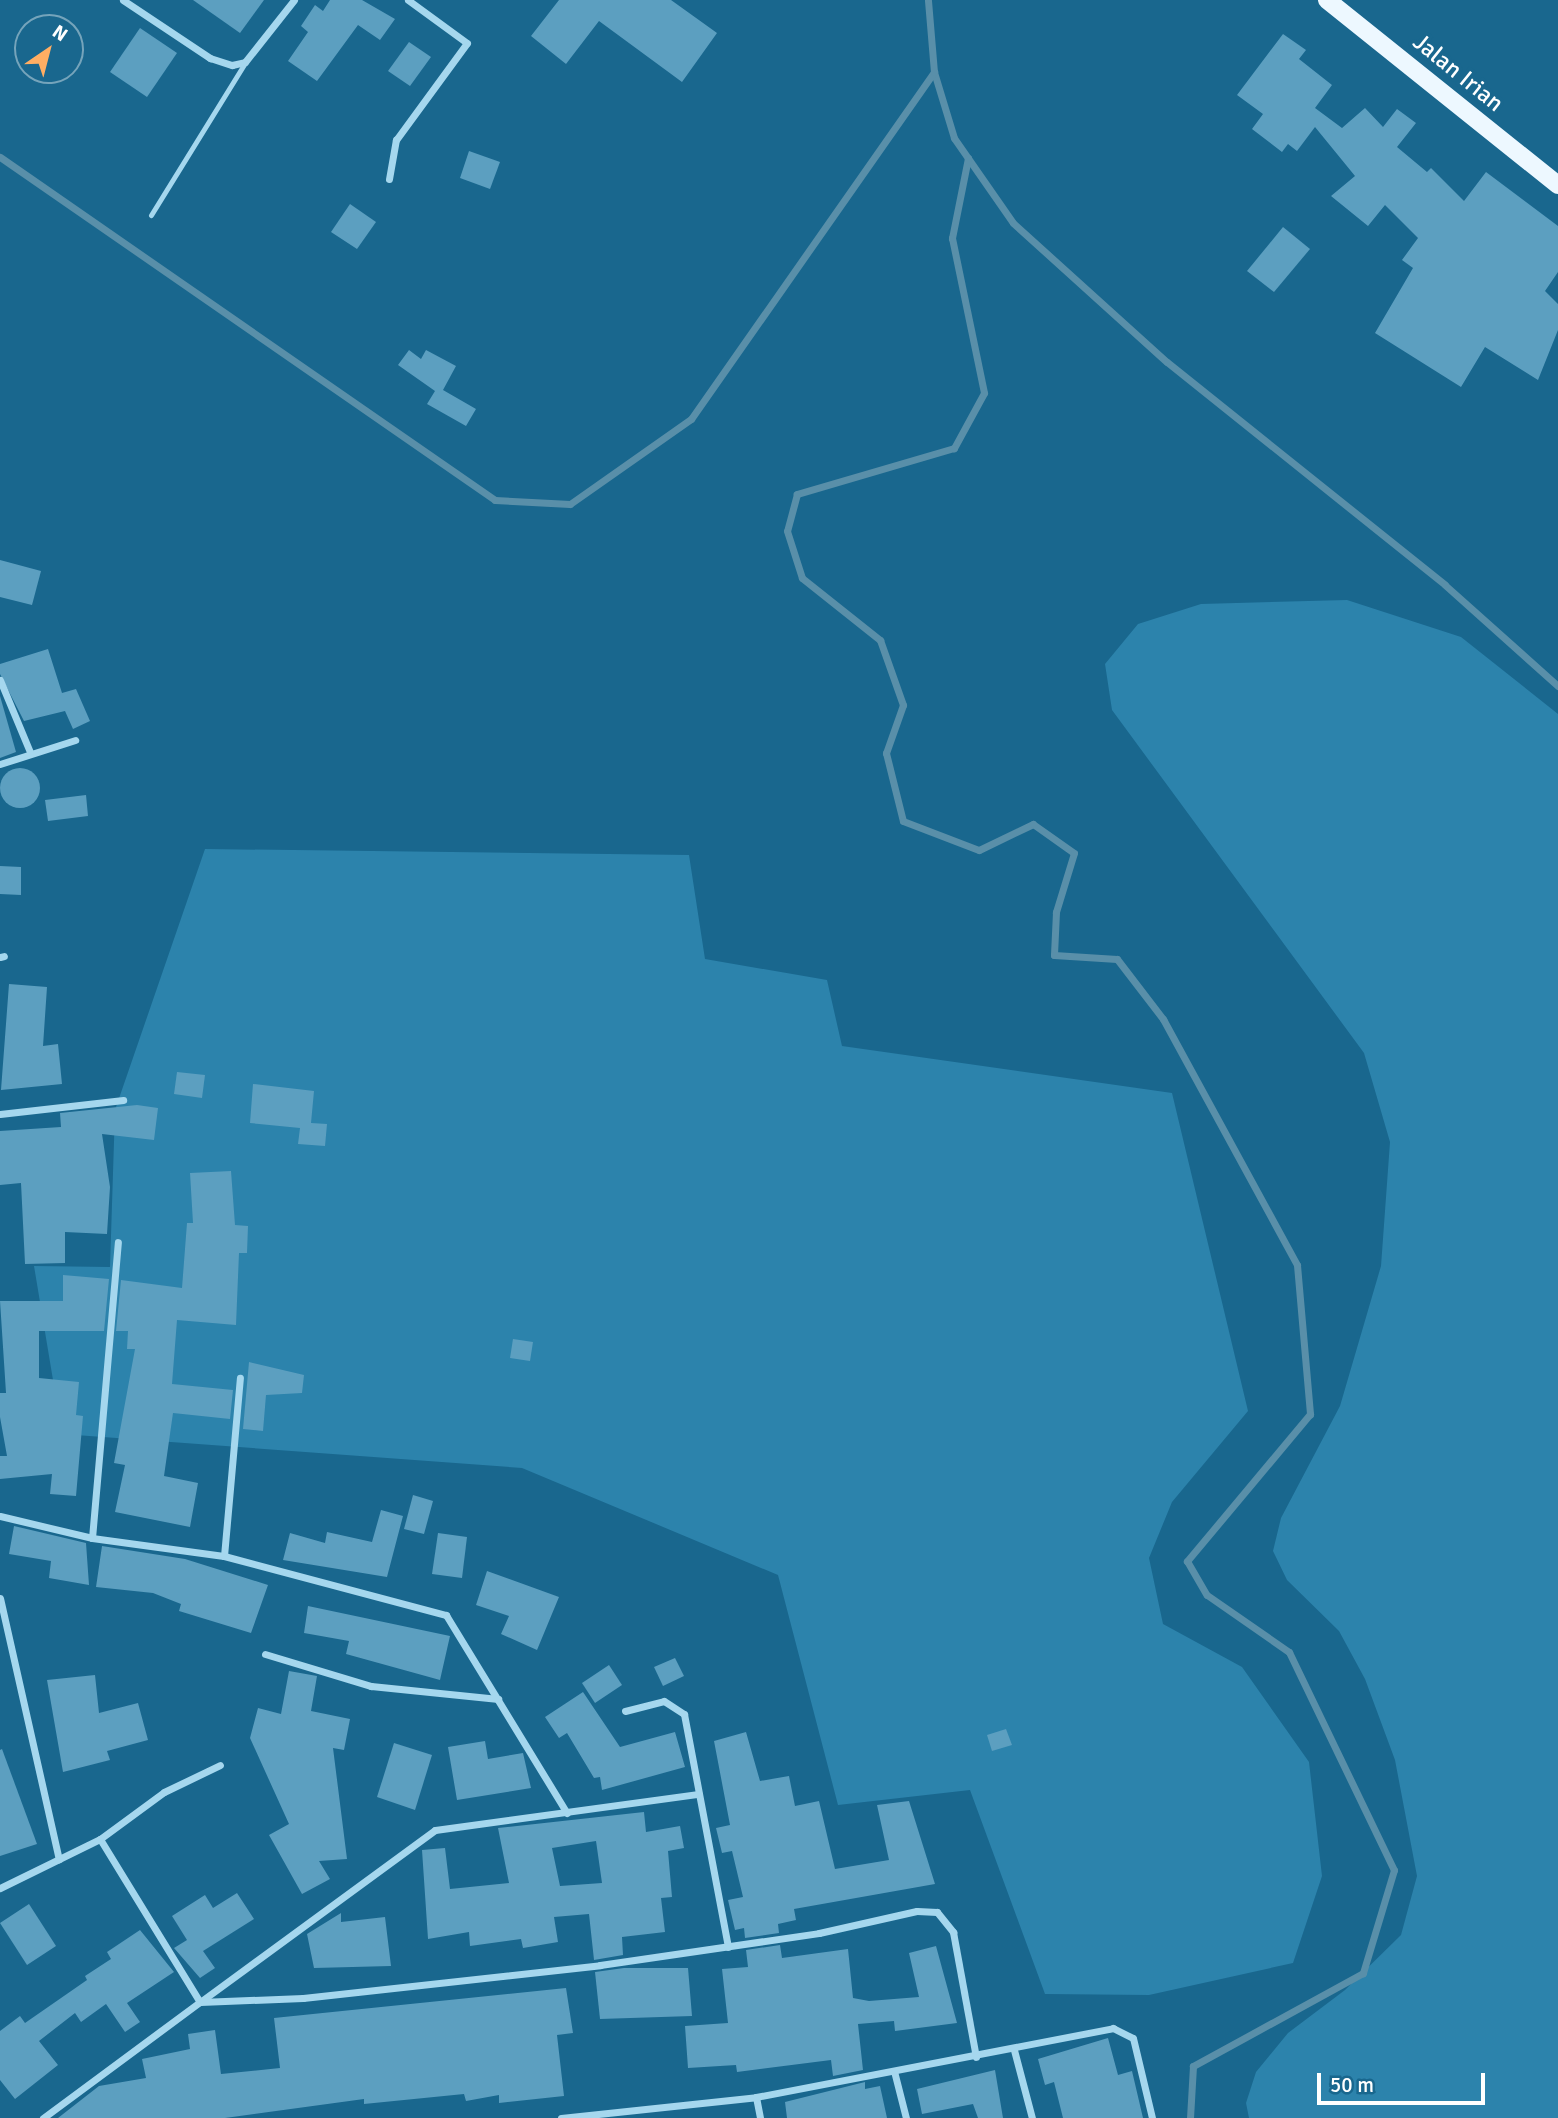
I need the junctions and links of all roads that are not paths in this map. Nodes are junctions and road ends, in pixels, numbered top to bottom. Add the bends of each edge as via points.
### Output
1 (123, 0) edge
2 (294, 0) edge
3 (408, 0) edge
4 (1327, 0) edge
5 (245, 62) junction
6 (390, 179) dead end
7 (1558, 185) edge
8 (151, 215) dead end
9 (0, 680) edge
10 (75, 740) dead end
11 (30, 752) junction
12 (0, 764) edge
13 (123, 1100) dead end
14 (0, 1115) edge
15 (118, 1242) dead end
16 (240, 1378) dead end
17 (0, 1516) edge
18 (92, 1538) junction
19 (224, 1556) junction
20 (0, 1598) edge
21 (265, 1654) dead end
22 (498, 1699) junction
23 (625, 1711) dead end
24 (220, 1765) dead end
25 (699, 1794) junction
26 (567, 1813) junction
27 (100, 1839) junction
28 (59, 1859) junction
29 (0, 1888) edge
30 (728, 1947) junction
31 (200, 2002) junction
32 (1014, 2050) junction
33 (976, 2057) junction
34 (894, 2071) junction
35 (755, 2096) junction
36 (43, 2118) edge
37 (561, 2118) edge
38 (760, 2118) edge
39 (906, 2118) edge
40 (1032, 2118) edge
41 (1152, 2118) edge

1 - 5 street via 210,58
2 - 5 street
3 - 6 street via 467,43 396,140
4 - 7 main road, Jalan Irian
5 - 8 lane
9 - 11 street
10 - 11 street
11 - 12 street
13 - 14 street
15 - 18 street
16 - 19 street
17 - 18 street
18 - 19 street
19 - 22 street via 446,1615
20 - 28 street
21 - 22 street via 371,1686
22 - 26 street
23 - 25 street via 664,1701 679,1708
24 - 27 street via 164,1792
25 - 26 street
25 - 30 street
26 - 31 street via 435,1830
27 - 28 street
27 - 31 street
28 - 29 street
30 - 31 street via 303,1998
30 - 33 street via 937,1912 953,1932
31 - 36 street
32 - 33 street
32 - 40 street
32 - 41 street via 1097,2030 1129,2033
33 - 34 street
34 - 35 street
34 - 39 street
35 - 37 street
35 - 38 street

